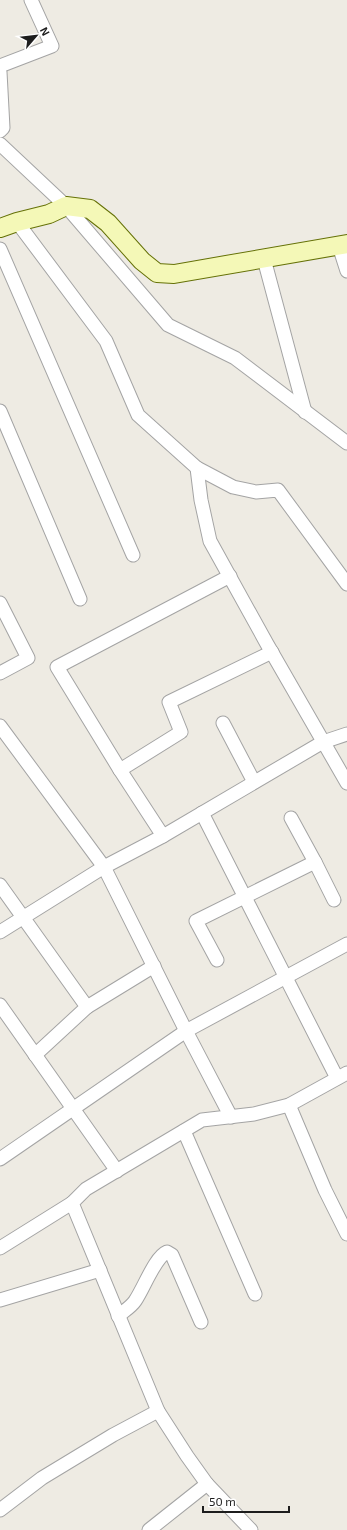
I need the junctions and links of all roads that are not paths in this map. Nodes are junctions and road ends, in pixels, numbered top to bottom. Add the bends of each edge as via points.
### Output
1 (31, 0) edge
2 (0, 66) edge
3 (0, 72) edge
4 (0, 131) edge
5 (0, 144) edge
6 (66, 206) junction
7 (17, 222) junction
8 (0, 228) edge
9 (343, 245) edge
10 (0, 249) edge
11 (264, 259) junction
12 (347, 271) edge
13 (0, 411) edge
14 (305, 412) junction
15 (347, 443) edge
16 (197, 468) junction
17 (133, 555) dead end
18 (230, 576) junction
19 (347, 584) edge
20 (80, 599) dead end
21 (0, 603) edge
22 (272, 652) junction
23 (0, 673) edge
24 (223, 722) dead end
25 (0, 726) edge
26 (347, 734) edge
27 (323, 742) junction
28 (120, 770) junction
29 (254, 782) junction
30 (347, 783) edge
31 (202, 813) junction
32 (291, 818) dead end
33 (163, 836) junction
34 (316, 862) junction
35 (104, 867) junction
36 (0, 885) edge
37 (245, 897) junction
38 (334, 900) dead end
39 (24, 917) junction
40 (0, 932) edge
41 (347, 944) edge
42 (217, 960) dead end
43 (154, 966) junction
44 (286, 978) junction
45 (0, 1005) edge
46 (87, 1007) junction
47 (186, 1031) junction
48 (35, 1056) junction
49 (342, 1076) edge
50 (289, 1105) junction
51 (73, 1109) junction
52 (231, 1117) junction
53 (184, 1131) junction
54 (0, 1158) edge
55 (117, 1171) junction
56 (72, 1203) junction
57 (347, 1234) edge
58 (0, 1248) edge
59 (100, 1270) junction
60 (255, 1294) dead end
61 (0, 1300) edge
62 (118, 1316) junction
63 (202, 1322) dead end
64 (158, 1412) junction
65 (207, 1484) junction
66 (0, 1510) edge
67 (149, 1530) edge
68 (251, 1530) edge

1 - 2 street via 52,46
3 - 4 street via 3,128
5 - 6 street
6 - 7 street via 49,214
6 - 11 street via 90,209 108,223 142,261 157,273 174,274
6 - 14 street via 168,325 235,358
7 - 8 street
7 - 16 street via 106,341 138,415
9 - 11 street
9 - 12 street
10 - 17 street
11 - 14 street
13 - 20 street
14 - 15 street
16 - 18 street via 210,541
16 - 19 street via 233,488 256,492 278,490
18 - 22 street
18 - 28 street via 56,667
21 - 23 street via 28,658
22 - 27 street
22 - 28 street via 169,702 181,732
24 - 29 street
25 - 35 street
26 - 27 street
27 - 29 street
27 - 30 street
28 - 33 street
29 - 31 street
31 - 33 street
31 - 37 street
32 - 34 street
33 - 35 street
34 - 37 street
34 - 38 street
35 - 39 street
35 - 43 street
36 - 39 street
37 - 42 street via 196,921
37 - 44 street
39 - 40 street
39 - 46 street
41 - 44 street
43 - 46 street
43 - 47 street
44 - 47 street
44 - 49 street
45 - 48 street
46 - 48 street
47 - 51 street
47 - 52 street
48 - 51 street
49 - 50 street
50 - 52 street
50 - 57 street via 325,1190
51 - 54 street
51 - 55 street
52 - 53 street via 202,1120
53 - 55 street
53 - 60 street
55 - 56 street via 86,1189
56 - 58 street
56 - 59 street
59 - 61 street
59 - 62 street
62 - 63 street via 134,1303 156,1261 167,1252 172,1255
62 - 64 street
64 - 65 street
64 - 66 street via 113,1435 42,1478
65 - 67 street
65 - 68 street

